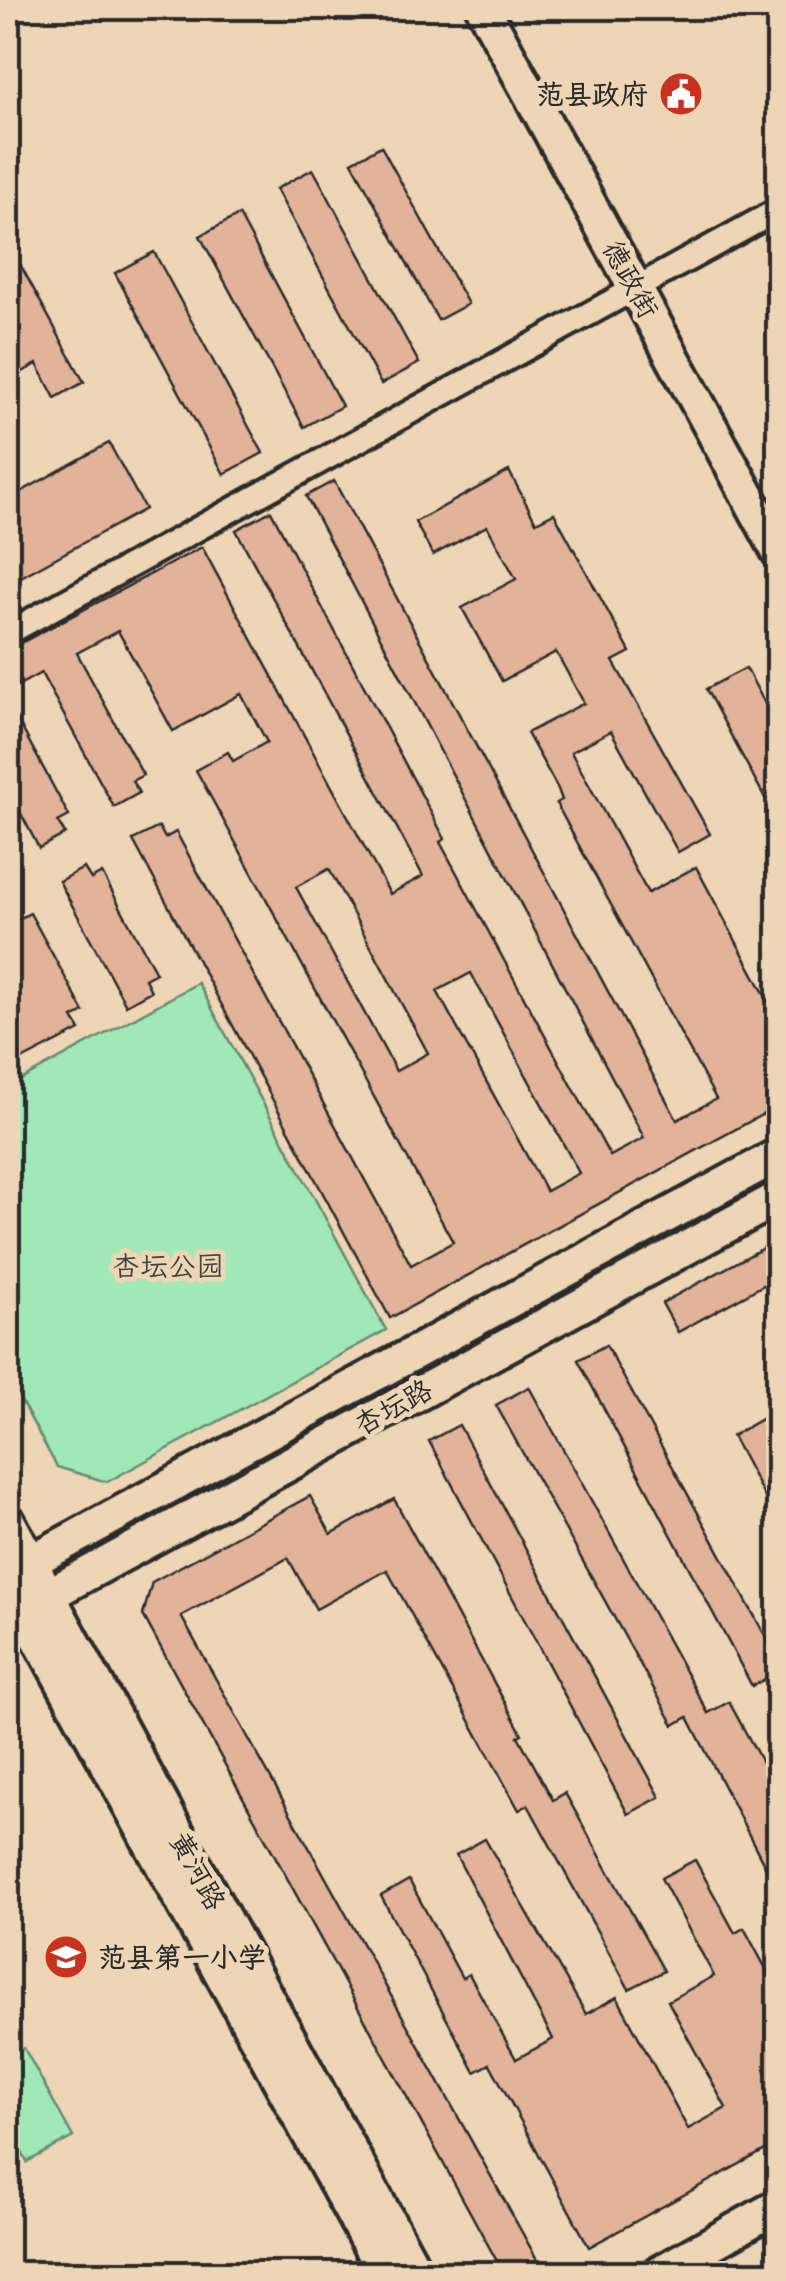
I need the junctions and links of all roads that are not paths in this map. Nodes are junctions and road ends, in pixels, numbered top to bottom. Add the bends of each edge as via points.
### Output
1 (483, 8) edge
2 (778, 210) edge
3 (636, 288) junction
4 (778, 551) edge
5 (8, 633) edge
6 (778, 1154) edge
7 (778, 1198) edge
8 (8, 1521) edge
9 (21, 1589) edge
10 (778, 2206) edge
11 (385, 2274) edge
12 (417, 2274) edge
13 (657, 2274) edge

1 - 3 street, 德政街
2 - 3 street
3 - 4 street, 德政街
3 - 5 street
6 - 9 street, 杏坛路
7 - 9 street, 杏坛路
8 - 9 street, 黄河路
9 - 11 street, 黄河路
9 - 12 street, 黄河路
10 - 13 street

